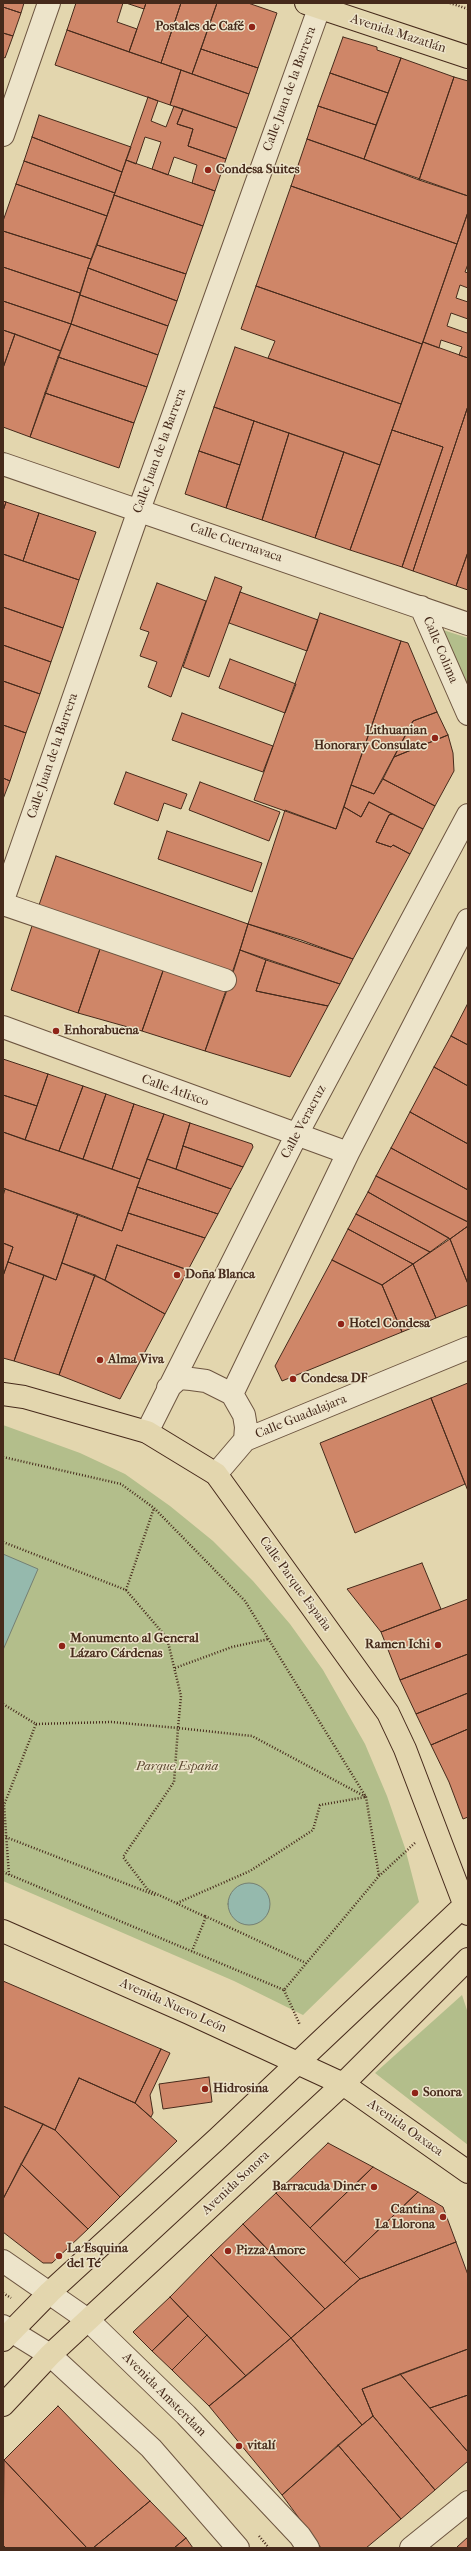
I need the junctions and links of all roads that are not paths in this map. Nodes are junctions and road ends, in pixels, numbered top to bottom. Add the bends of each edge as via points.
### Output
1 (49, 3) edge
2 (315, 5) edge
3 (468, 57) edge
4 (3, 135) edge
5 (3, 464) edge
6 (139, 510) junction
7 (422, 607) junction
8 (468, 624) edge
9 (468, 714) edge
10 (468, 816) edge
11 (3, 900) edge
12 (3, 904) edge
13 (468, 920) edge
14 (225, 980) dead end
15 (3, 1027) edge
16 (296, 1136) junction
17 (348, 1153) junction
18 (468, 1348) edge
19 (168, 1388) junction
20 (3, 1394) edge
21 (232, 1394) junction
22 (147, 1432) junction
23 (245, 1440) junction
24 (216, 1474) junction
25 (467, 1907) edge
26 (3, 1931) edge
27 (468, 1959) edge
28 (297, 2063) junction
29 (343, 2084) junction
30 (468, 2172) edge
31 (3, 2261) edge
32 (50, 2292) junction
33 (88, 2320) junction
34 (6, 2332) edge
35 (50, 2355) junction
36 (3, 2405) edge
37 (468, 2502) edge
38 (238, 2548) edge
39 (308, 2548) edge
40 (411, 2548) edge

1 - 4 street
2 - 3 main road, Avenida Mazatlán
2 - 6 street, Calle Juan de la Barrera
5 - 6 street, Calle Cuernavaca
6 - 7 street, Calle Cuernavaca
6 - 11 street, Calle Juan de la Barrera
7 - 8 street, Calle Cuernavaca
7 - 9 street, Calle Colima
10 - 16 street, Calle Veracruz
12 - 14 street
13 - 17 street
15 - 16 street, Calle Atlixco
16 - 17 street, Calle Atlixco
16 - 19 street, Calle Veracruz
17 - 21 street
18 - 23 street, Calle Guadalajara
19 - 21 street via 179,1378 192,1379 206,1381
19 - 22 street, Calle Veracruz
20 - 22 main road, Calle Parque España via 24,1397
21 - 23 street via 244,1414
22 - 24 main road, Calle Parque España
23 - 24 street
24 - 25 main road, Calle Parque España via 388,1713 405,1749
25 - 28 main road
26 - 28 main road, Avenida Nuevo León
27 - 29 main road, Avenida Sonora
28 - 29 main road, Avenida Nuevo León
28 - 32 main road
29 - 30 main road, Avenida Oaxaca
29 - 33 main road, Avenida Sonora
31 - 32 street, Avenida Amsterdam
32 - 33 street, Avenida Amsterdam
32 - 34 main road
33 - 35 main road, Avenida Sonora
33 - 39 street, Avenida Amsterdam via 186,2416 300,2536
34 - 35 street
35 - 36 main road, Avenida Sonora
35 - 38 street via 151,2448
37 - 40 street

